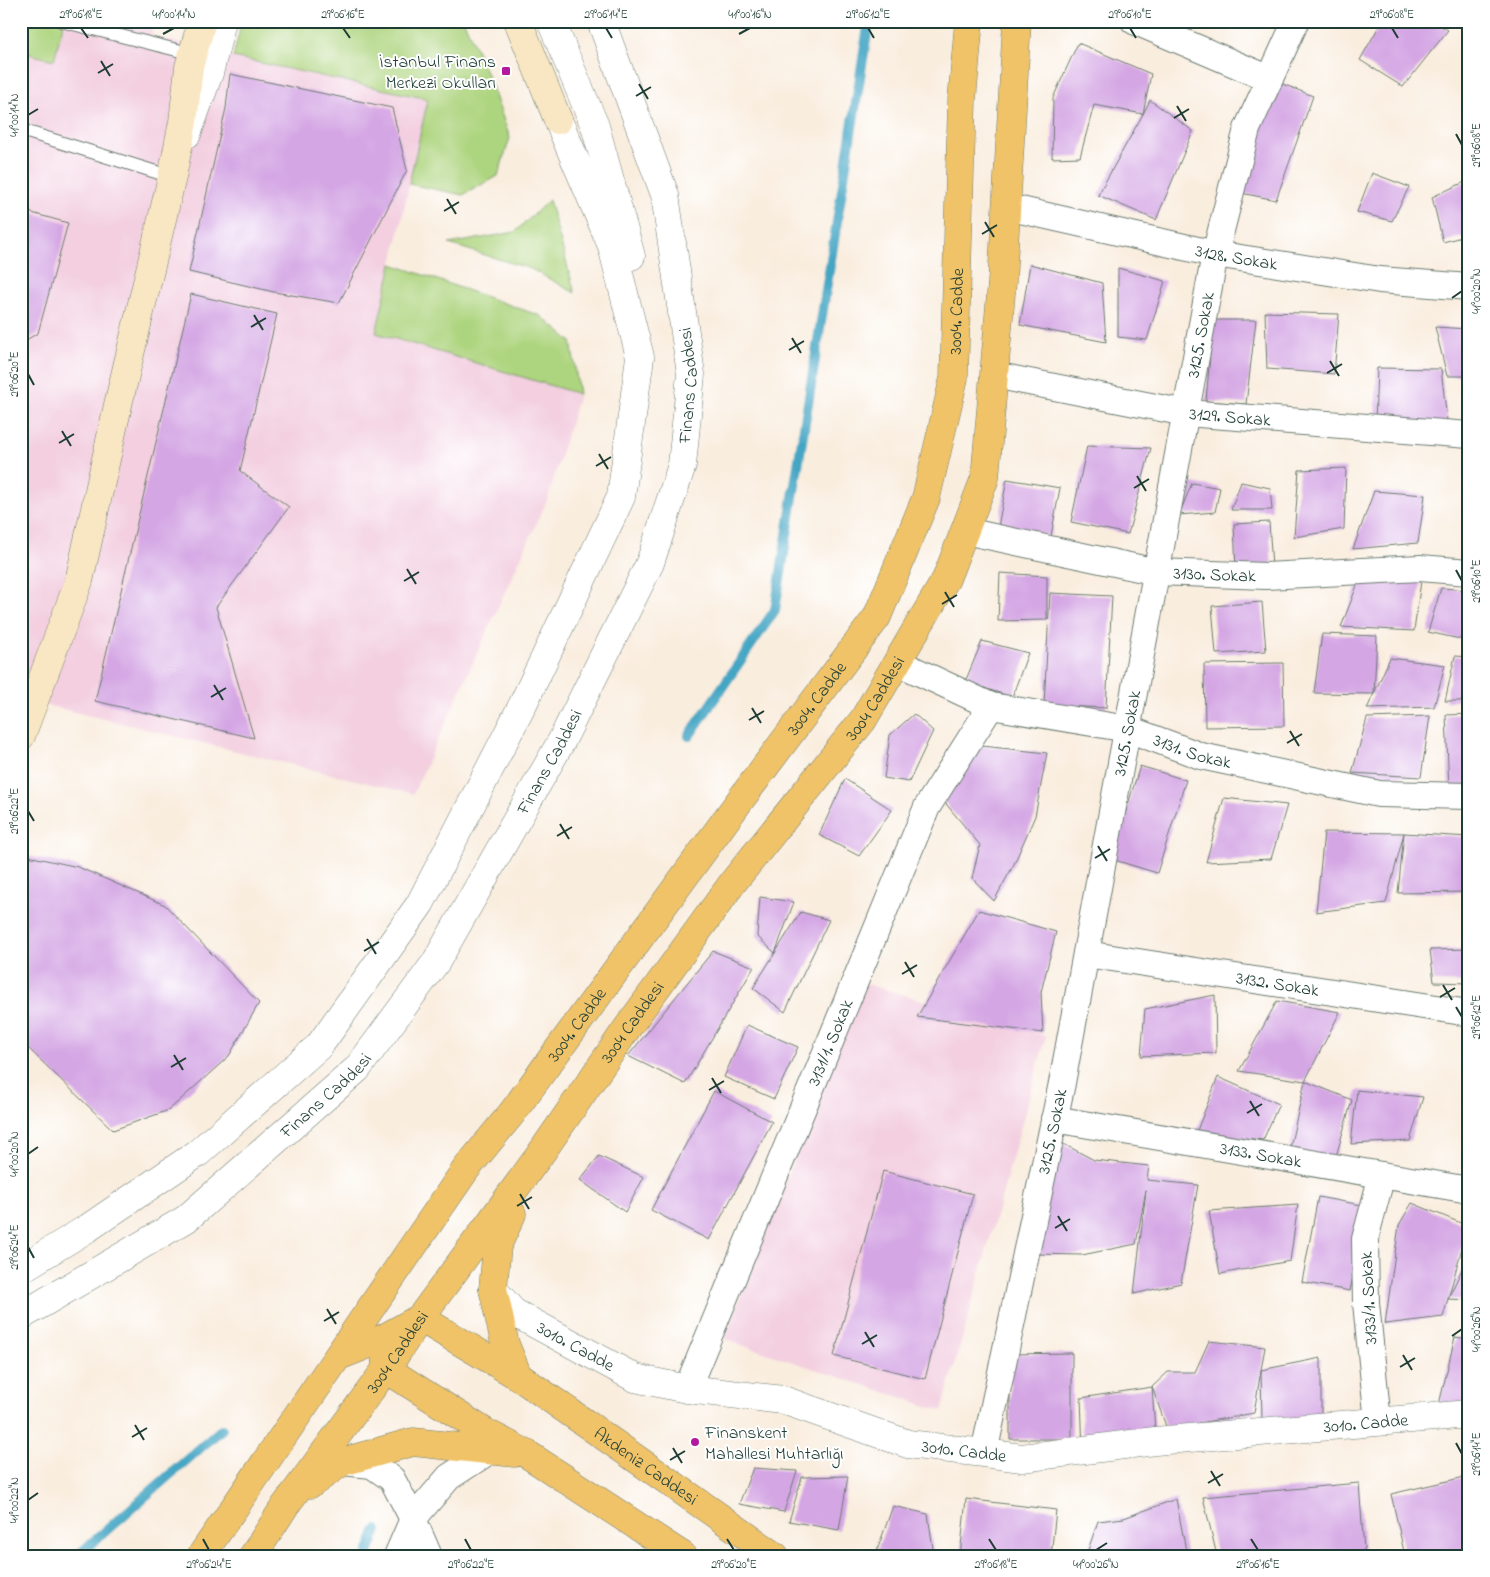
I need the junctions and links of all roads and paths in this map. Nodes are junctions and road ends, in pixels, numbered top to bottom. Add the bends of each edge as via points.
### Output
1 (61, 21) edge
2 (202, 21) edge
3 (222, 21) edge
4 (518, 21) edge
5 (551, 21) edge
6 (601, 21) edge
7 (968, 21) edge
8 (1017, 21) edge
9 (1134, 21) edge
10 (1296, 21) edge
11 (92, 25) edge
12 (193, 54) junction
13 (1270, 78) junction
14 (558, 120) joint
15 (21, 130) edge
16 (172, 177) junction
17 (1007, 207) junction
18 (1215, 254) junction
19 (1469, 287) edge
20 (640, 357) junction
21 (994, 375) junction
22 (1186, 413) junction
23 (1469, 435) edge
24 (965, 531) junction
25 (1157, 572) junction
26 (1469, 572) edge
27 (897, 662) junction
28 (991, 706) junction
29 (1128, 730) junction
30 (21, 736) edge
31 (1469, 796) edge
32 (1086, 954) junction
33 (1469, 1013) edge
34 (1054, 1119) junction
35 (539, 1156) junction
36 (1382, 1175) junction
37 (1469, 1190) edge
38 (21, 1269) edge
39 (397, 1270) junction
40 (493, 1289) junction
41 (21, 1316) edge
42 (420, 1318) junction
43 (384, 1338) junction
44 (339, 1356) junction
45 (386, 1369) junction
46 (518, 1376) junction
47 (687, 1389) junction
48 (1469, 1414) edge
49 (1378, 1422) junction
50 (489, 1451) junction
51 (527, 1454) junction
52 (984, 1454) junction
53 (342, 1462) junction
54 (285, 1506) junction
55 (413, 1519) junction
56 (201, 1556) edge
57 (253, 1556) edge
58 (397, 1556) edge
59 (429, 1556) edge
60 (683, 1556) edge
61 (775, 1556) edge

1 - 11 lane
2 - 12 main road
3 - 16 street via 209,73
4 - 14 main road
5 - 20 street via 595,126 634,264
6 - 41 street, Finans Caddesi via 665,195 691,374 682,465 650,563 561,742 436,962 357,1069 186,1219
7 - 39 main road, 3004. Cadde via 962,100 954,378 926,498 877,617 512,1114 466,1169
8 - 17 main road
9 - 13 street
10 - 13 street, 3125. Sokak
11 - 12 lane
12 - 16 main road
13 - 18 street, 3125. Sokak via 1246,129
14 - 20 street via 612,246
15 - 16 lane
16 - 30 main road via 78,581
17 - 18 street, 3128. Sokak
17 - 21 main road
18 - 19 street, 3128. Sokak via 1380,280
18 - 22 street, 3125. Sokak
20 - 38 street via 621,497 522,706 420,904 319,1046 198,1152 88,1228
21 - 22 street, 3129. Sokak
21 - 24 main road via 985,478
22 - 23 street, 3129. Sokak
22 - 25 street, 3125. Sokak
24 - 25 street, 3130. Sokak
24 - 27 main road, 3004 Caddesi via 946,580
25 - 26 street, 3130. Sokak via 1266,576 1420,568
25 - 29 street, 3125. Sokak
27 - 28 street, 3131. Sokak
27 - 35 main road, 3004 Caddesi via 863,720 734,881
28 - 29 street, 3131. Sokak
28 - 47 street, 3131/1. Sokak via 927,807
29 - 31 street, 3131. Sokak via 1201,756 1379,794
29 - 32 street, 3125. Sokak
32 - 33 street, 3132. Sokak
32 - 34 street, 3125. Sokak
34 - 36 street, 3133. Sokak
34 - 52 street, 3125. Sokak
35 - 40 main road via 497,1246
35 - 42 main road, 3004 Caddesi
36 - 37 street, 3133. Sokak
36 - 49 street, 3133/1. Sokak via 1365,1239 1366,1304
39 - 43 main road via 383,1325
39 - 44 main road
40 - 46 main road via 505,1344
40 - 47 street, 3010. Cadde via 512,1312 636,1378
42 - 43 main road
42 - 45 main road, 3004 Caddesi
42 - 46 main road, Akdeniz Caddesi
43 - 44 main road
43 - 45 main road
44 - 56 main road
45 - 51 main road via 485,1432
45 - 54 main road, 3004 Caddesi
46 - 61 main road, Akdeniz Caddesi
47 - 52 street, 3010. Cadde via 782,1400 908,1444
48 - 49 street, 3010. Cadde
49 - 52 street, 3010. Cadde via 1155,1441 1022,1458
50 - 51 main road
50 - 53 main road via 413,1442
50 - 55 street via 449,1477
51 - 60 main road
53 - 54 main road
53 - 55 street via 372,1464 392,1479
54 - 57 main road
55 - 58 street
55 - 59 street

